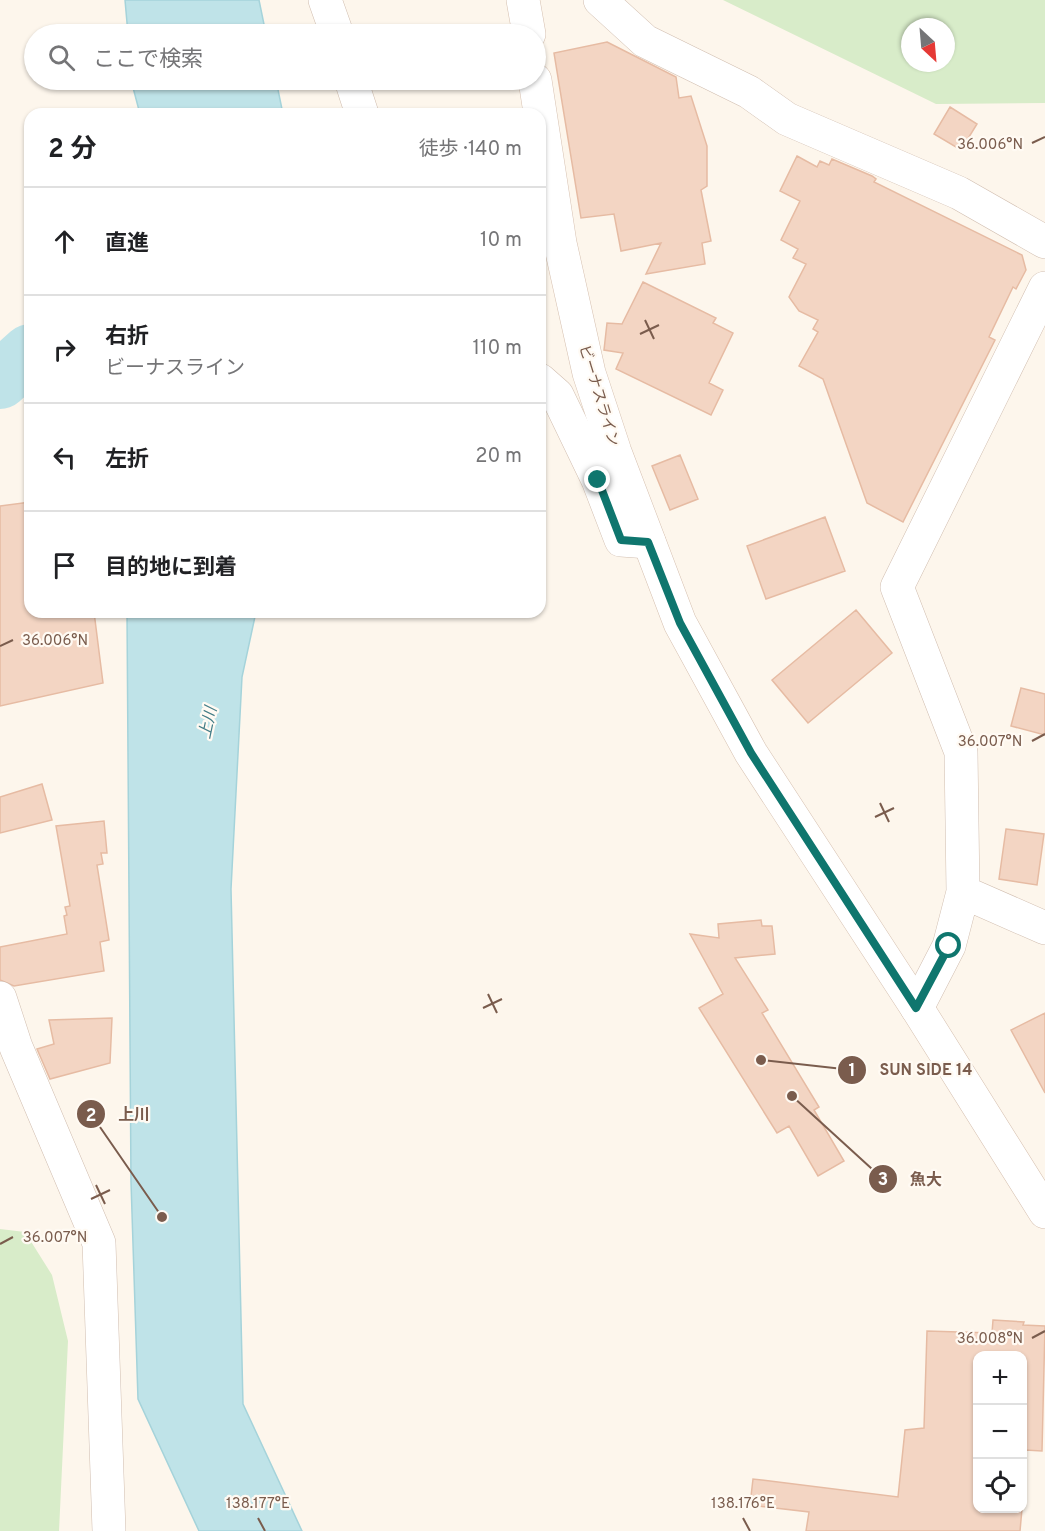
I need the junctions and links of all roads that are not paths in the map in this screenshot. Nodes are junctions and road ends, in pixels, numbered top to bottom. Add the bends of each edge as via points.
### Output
1 (325, 0) edge
2 (523, 0) edge
3 (600, 0) edge
4 (333, 24) edge
5 (527, 24) edge
6 (354, 90) edge
7 (537, 90) edge
8 (360, 108) edge
9 (540, 108) edge
10 (546, 148) edge
11 (1045, 242) edge
12 (1045, 288) edge
13 (546, 386) edge
14 (648, 542) junction
15 (963, 892) junction
16 (1045, 928) edge
17 (0, 998) edge
18 (916, 1008) junction
19 (1045, 1212) edge
20 (109, 1531) edge

1 - 4 street
2 - 5 street
3 - 11 street via 645,41 749,92 788,119 959,193
6 - 8 street
7 - 9 street, ビーナスライン
10 - 14 street, ビーナスライン via 560,243 579,331 608,430
12 - 15 street via 897,587 961,752
13 - 14 street via 557,396 598,480 621,540
14 - 18 street, ビーナスライン via 680,623 751,753
15 - 16 street
15 - 18 street via 949,946
17 - 20 street via 16,1047 99,1243
18 - 19 street, ビーナスライン

